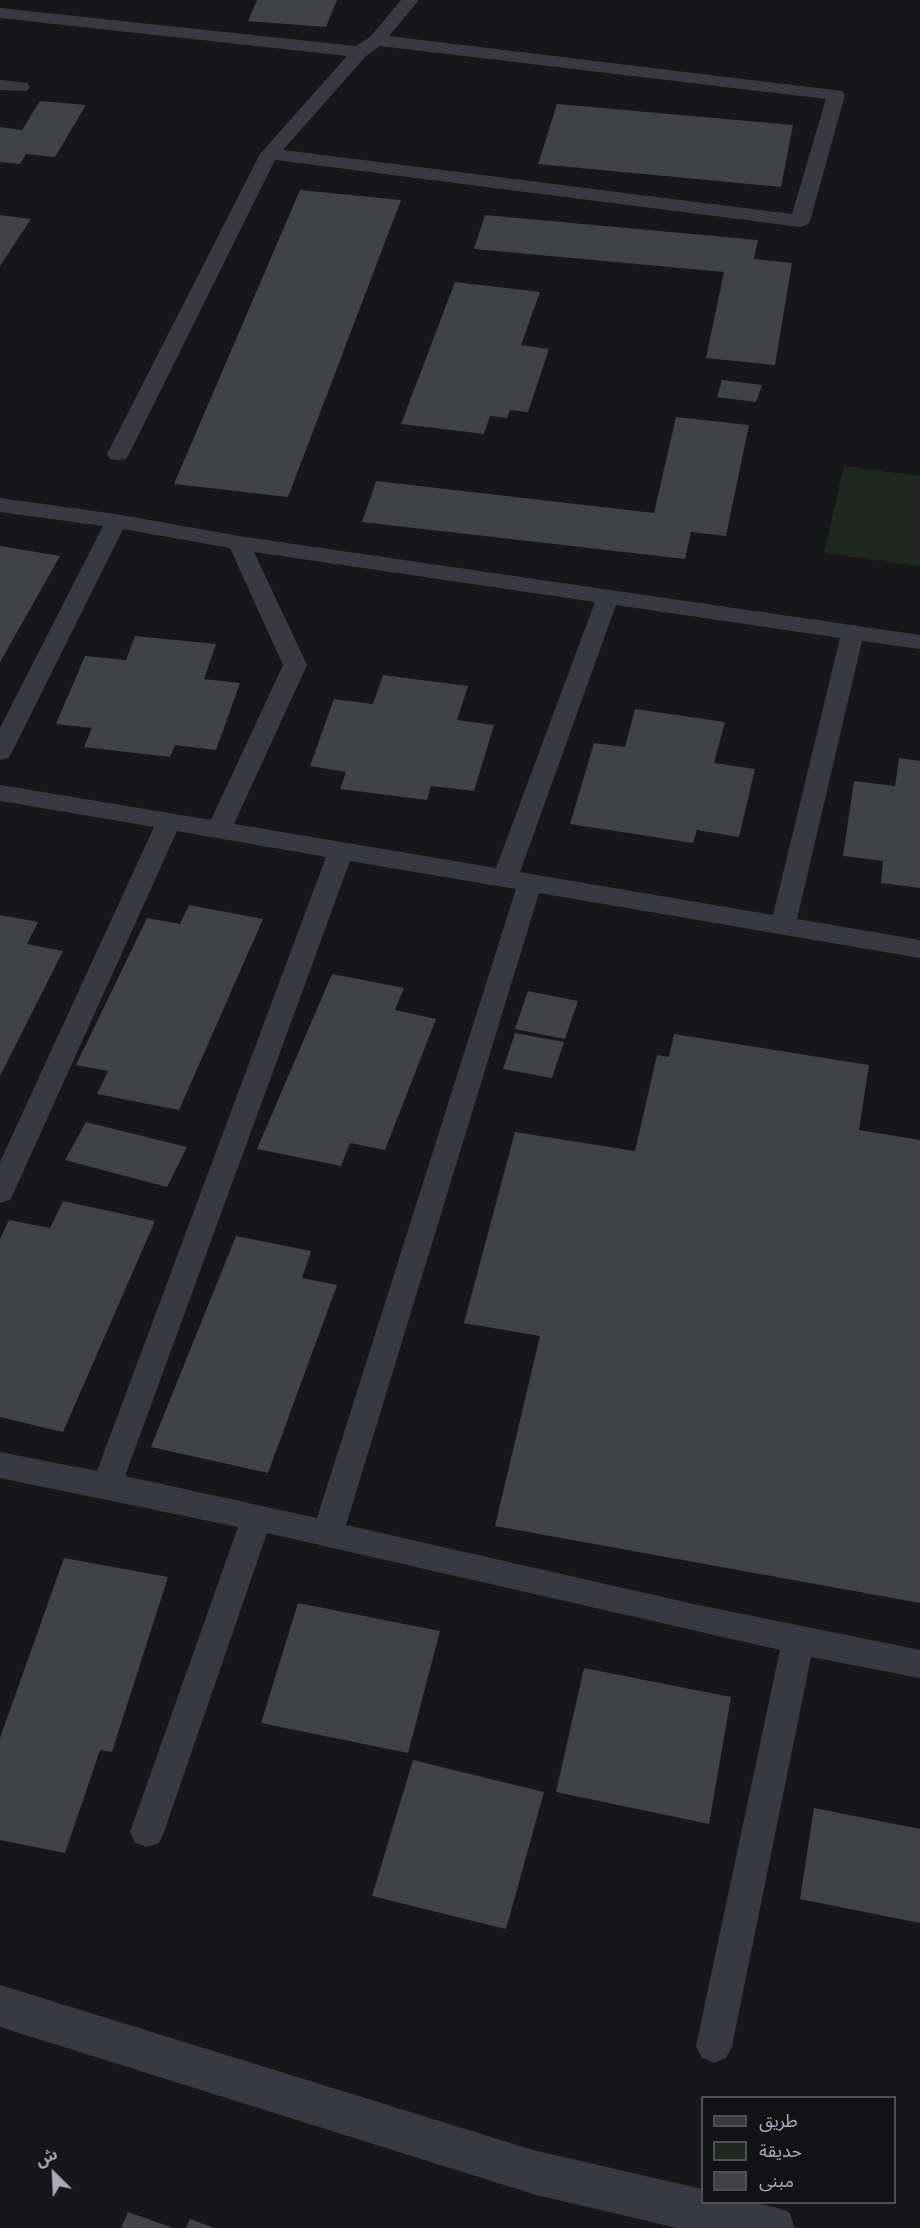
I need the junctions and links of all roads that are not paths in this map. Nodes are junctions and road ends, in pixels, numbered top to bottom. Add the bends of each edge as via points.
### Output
1 (410, 0) edge
2 (0, 13) edge
3 (377, 40) junction
4 (360, 52) junction
5 (0, 85) edge
6 (21, 87) dead end
7 (269, 154) junction
8 (118, 454) dead end
9 (0, 505) edge
10 (116, 521) junction
11 (239, 543) junction
12 (608, 596) junction
13 (853, 632) junction
14 (920, 642) edge
15 (0, 752) edge
16 (0, 793) edge
17 (169, 822) junction
18 (219, 830) junction
19 (341, 851) junction
20 (518, 881) junction
21 (783, 926) junction
22 (920, 949) edge
23 (0, 1192) edge
24 (0, 1465) edge
25 (107, 1484) junction
26 (257, 1517) junction
27 (328, 1533) junction
28 (798, 1642) junction
29 (920, 1664) edge
30 (147, 1832) dead end
31 (0, 2006) edge
32 (714, 2046) dead end
33 (773, 2228) edge

1 - 3 lane
2 - 4 lane
3 - 4 lane
3 - 7 lane via 836,94 800,221
4 - 7 lane
5 - 6 lane
7 - 8 lane
9 - 10 lane
10 - 11 lane
10 - 15 lane
11 - 12 lane
11 - 18 lane via 295,665
12 - 13 lane
12 - 20 lane
13 - 14 lane
13 - 21 lane
16 - 17 lane
17 - 18 lane
17 - 23 lane
18 - 19 lane
19 - 20 lane
19 - 25 lane
20 - 21 lane
20 - 27 lane
21 - 22 lane
24 - 25 lane
25 - 26 lane
26 - 27 lane
26 - 30 lane
27 - 28 lane
28 - 29 lane
28 - 32 lane
31 - 33 street via 533,2172

